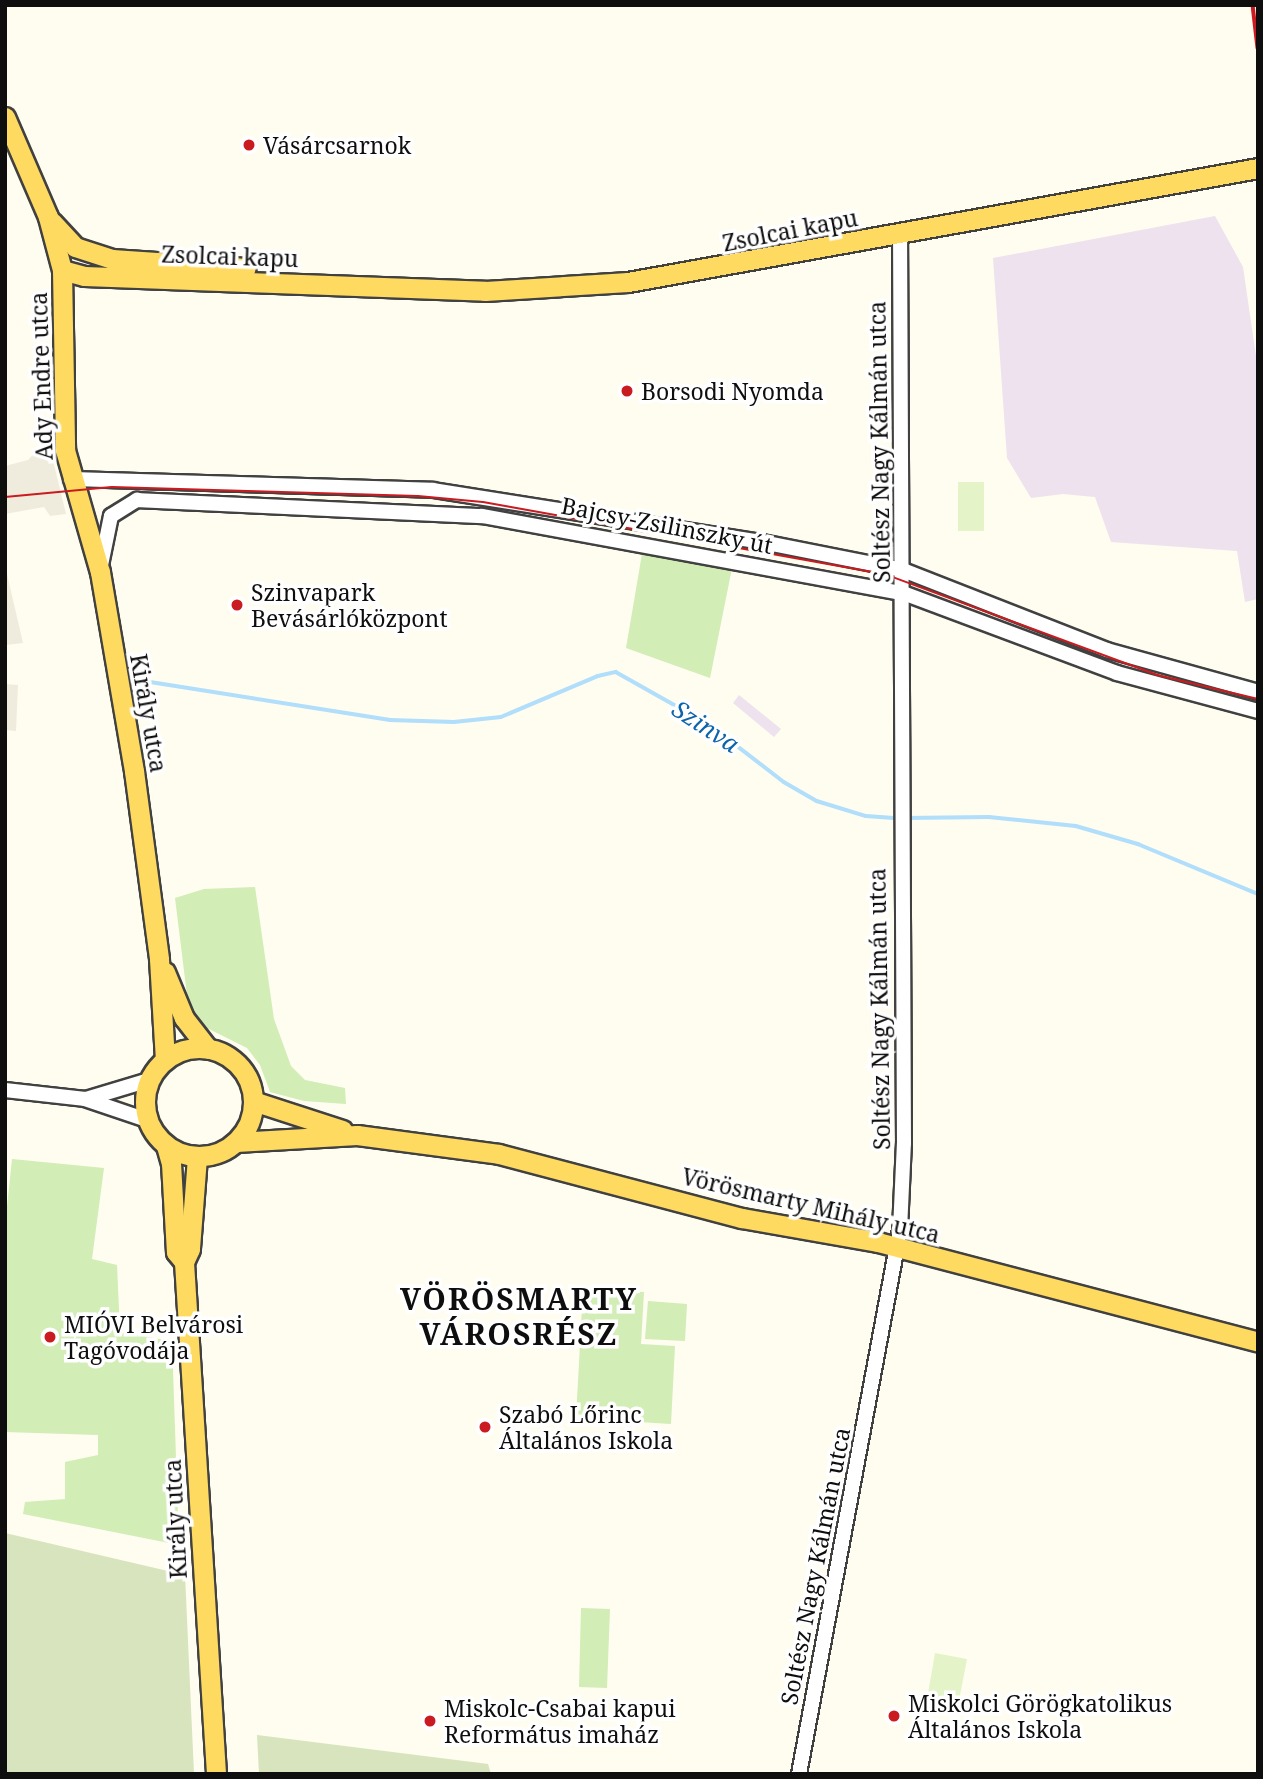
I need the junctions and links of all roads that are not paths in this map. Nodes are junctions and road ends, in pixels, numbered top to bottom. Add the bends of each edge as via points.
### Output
1 (5, 117) edge
2 (1258, 167) edge
3 (48, 217) junction
4 (900, 234) junction
5 (67, 241) junction
6 (111, 259) junction
7 (62, 270) junction
8 (533, 286) junction
9 (71, 479) junction
10 (904, 570) junction
11 (100, 572) junction
12 (903, 593) junction
13 (1258, 692) edge
14 (1258, 710) edge
15 (159, 958) junction
16 (208, 1049) junction
17 (165, 1060) junction
18 (149, 1080) junction
19 (5, 1090) edge
20 (85, 1099) junction
21 (253, 1101) junction
22 (147, 1120) junction
23 (357, 1135) junction
24 (236, 1142) junction
25 (166, 1146) junction
26 (197, 1157) junction
27 (898, 1248) junction
28 (184, 1262) junction
29 (1254, 1341) edge
30 (216, 1774) edge
31 (799, 1774) edge

1 - 3 main road, Ady Endre utca
2 - 4 main road, Zsolcai kapu
3 - 5 main road
3 - 7 main road, Ady Endre utca
4 - 8 main road, Zsolcai kapu via 640,281
4 - 10 street, Soltész Nagy Kálmán utca
5 - 6 main road
5 - 7 main road, Ady Endre utca
6 - 7 main road via 80,260
6 - 8 main road, Zsolcai kapu via 486,279
7 - 8 main road, Zsolcai kapu via 84,276 485,291
7 - 9 main road, Ady Endre utca via 64,436
9 - 10 street, Bajcsy-Zsilinszky út via 459,493
9 - 11 main road, Király utca
10 - 12 street, Soltész Nagy Kálmán utca
10 - 13 street, Bajcsy-Zsilinszky út via 1107,650
11 - 12 street, Bajcsy-Zsilinszky út via 111,516 126,503 150,498 482,516
11 - 15 main road, Király utca via 136,782
12 - 14 street, Bajcsy-Zsilinszky út via 1131,678
12 - 27 street, Soltész Nagy Kálmán utca via 904,1143
15 - 16 main road, Király utca via 184,1018
15 - 17 main road, Király utca
16 - 17 main road via 181,1051
16 - 21 main road via 240,1067
17 - 18 main road
18 - 20 street
18 - 22 main road via 144,1099
19 - 20 street
20 - 22 street
21 - 23 main road, Vörösmarty Mihály utca
21 - 24 main road via 249,1123
22 - 25 main road
23 - 24 main road, Vörösmarty Mihály utca
23 - 27 main road, Vörösmarty Mihály utca via 499,1154 741,1218 845,1234
24 - 26 main road via 218,1153
25 - 26 main road
25 - 28 main road, Király utca via 176,1252
26 - 28 main road, Király utca via 190,1249
27 - 29 main road, Vörösmarty Mihály utca
27 - 31 street, Soltész Nagy Kálmán utca
28 - 30 main road, Király utca

